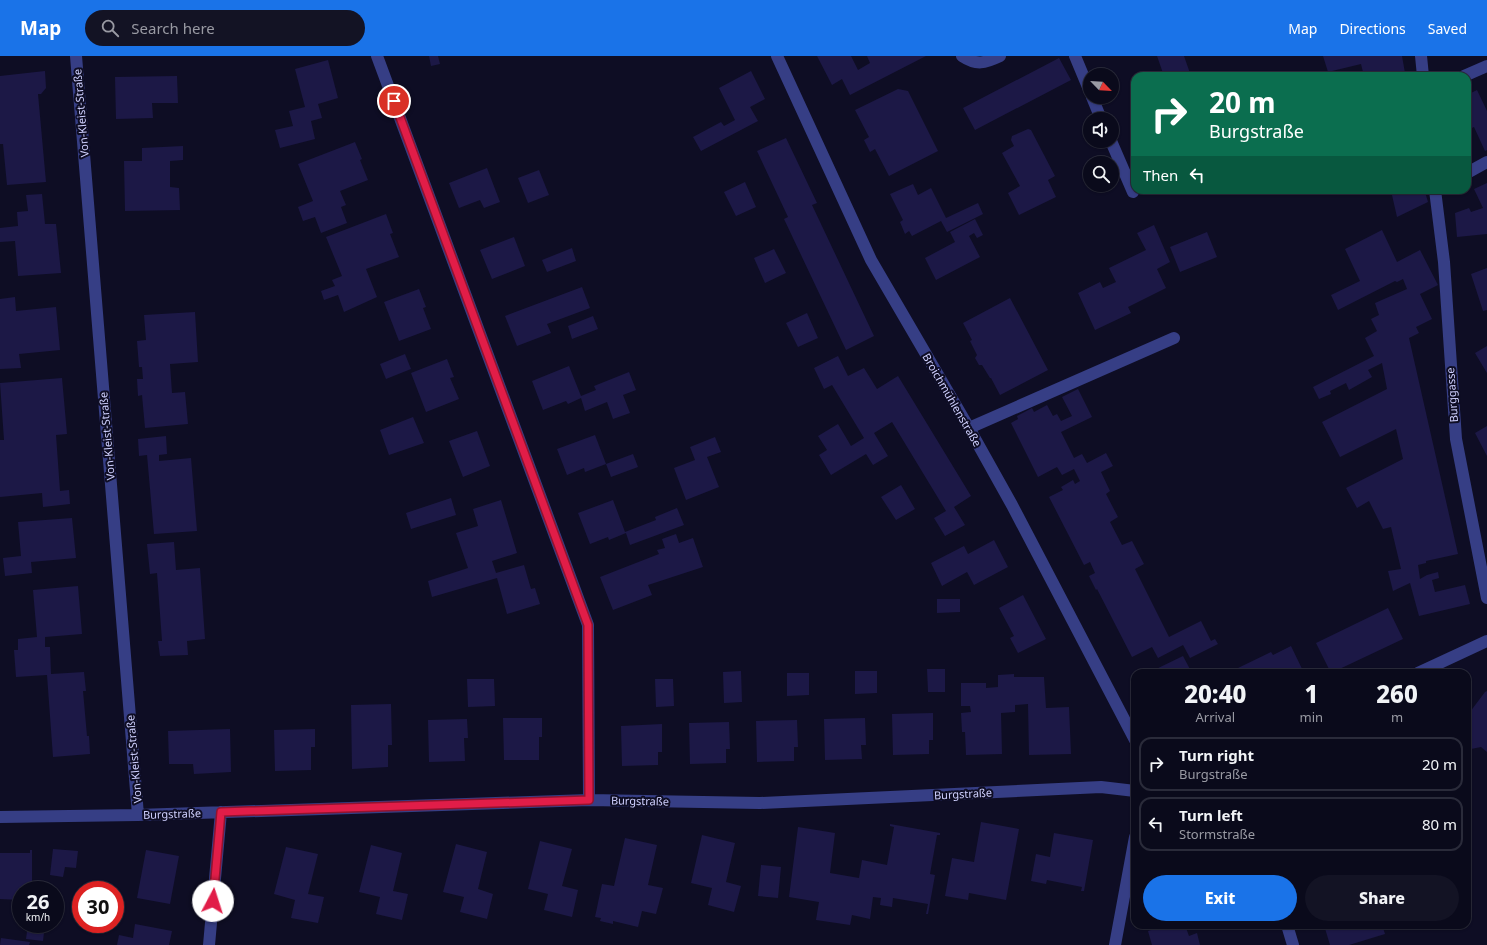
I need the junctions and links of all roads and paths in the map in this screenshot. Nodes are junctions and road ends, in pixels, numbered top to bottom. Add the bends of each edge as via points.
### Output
1 (76, 56) edge
2 (377, 56) edge
3 (777, 56) edge
4 (962, 56) edge
5 (1000, 56) edge
6 (1074, 56) edge
7 (1421, 56) edge
8 (1487, 66) edge
9 (1423, 72) edge
10 (1471, 73) edge
11 (1083, 76) edge
12 (1114, 148) edge
13 (1487, 162) edge
14 (1471, 170) edge
15 (1131, 190) edge
16 (1436, 194) edge
17 (1174, 338) dead end
18 (969, 428) junction
19 (1487, 598) edge
20 (1487, 641) edge
21 (1427, 669) edge
22 (1131, 732) edge
23 (1131, 791) edge
24 (589, 800) junction
25 (221, 812) junction
26 (138, 815) junction
27 (0, 817) edge
28 (1131, 859) edge
29 (1288, 929) edge
30 (209, 945) edge
31 (1115, 945) edge
32 (1294, 945) edge

1 - 26 street, Von-Kleist-Straße
2 - 24 street via 588,625
3 - 18 street, Broichmühlenstraße via 871,260
4 - 5 street via 972,62 986,63
6 - 11 street
7 - 9 street
8 - 10 street
12 - 15 street
13 - 14 street
16 - 19 street, Burggasse via 1444,262 1456,438
17 - 18 street
18 - 22 street, Broichmühlenstraße
20 - 21 street
23 - 24 street, Burgstraße via 1102,787 760,803
24 - 25 street, Burgstraße
25 - 26 street, Burgstraße
25 - 30 street
26 - 27 street, Burgstraße
28 - 31 street
29 - 32 street

